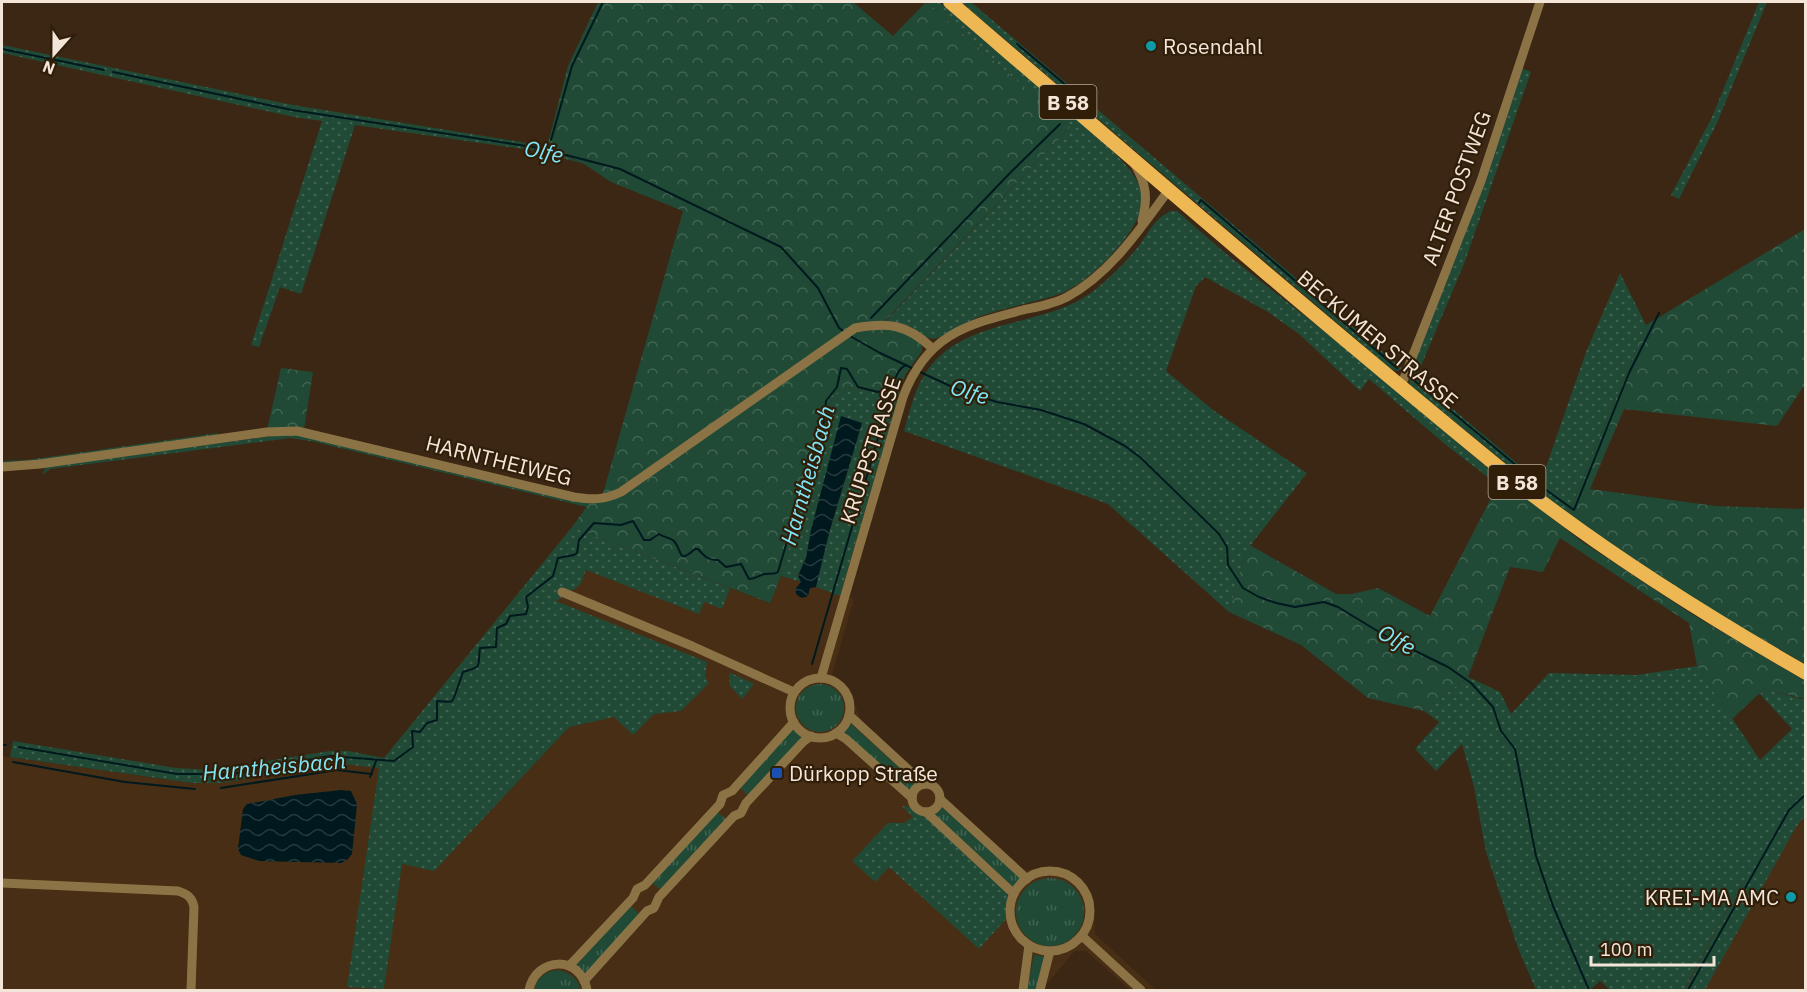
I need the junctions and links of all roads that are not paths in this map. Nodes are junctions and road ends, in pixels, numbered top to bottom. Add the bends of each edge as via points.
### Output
1 (950, 2) edge
2 (1540, 2) edge
3 (1130, 157) junction
4 (1168, 191) junction
5 (1140, 227) junction
6 (932, 348) junction
7 (1401, 386) junction
8 (2, 467) edge
9 (562, 592) dead end
10 (1806, 673) edge
11 (825, 679) junction
12 (794, 692) junction
13 (849, 715) junction
14 (794, 722) junction
15 (836, 733) junction
16 (811, 736) junction
17 (924, 784) junction
18 (732, 791) junction
19 (912, 798) junction
20 (940, 799) junction
21 (746, 803) junction
22 (720, 804) junction
23 (927, 812) junction
24 (734, 816) junction
25 (1027, 879) junction
26 (2, 883) edge
27 (645, 885) junction
28 (1014, 894) junction
29 (659, 897) junction
30 (633, 898) junction
31 (647, 910) junction
32 (1082, 936) junction
33 (1029, 945) junction
34 (1050, 951) junction
35 (569, 966) junction
36 (585, 986) edge
37 (191, 990) edge
38 (529, 990) edge
39 (1023, 990) edge
40 (1040, 990) edge
41 (1142, 990) edge

1 - 3 main road, BECKUMER STRASSE / B 58
2 - 7 street, ALTER POSTWEG via 1481,181
3 - 4 main road, BECKUMER STRASSE / B 58
3 - 5 street via 1146,195
4 - 5 street, KRUPPSTRASSE
4 - 7 main road, BECKUMER STRASSE / B 58
5 - 6 street, KRUPPSTRASSE via 1090,282 1065,298 980,321
6 - 8 street, HARNTHEIWEG via 908,329 889,324 855,328 621,492 604,499 574,497 297,431
6 - 11 street, KRUPPSTRASSE via 910,378 861,536
7 - 10 main road, BECKUMER STRASSE / B 58 via 1586,535 1690,605
9 - 12 street
11 - 12 street via 811,679
11 - 13 street via 847,694
12 - 14 street via 790,707
13 - 15 street
13 - 17 street
14 - 16 street
14 - 18 street
15 - 16 street
15 - 19 street
16 - 21 street
17 - 19 street via 915,789
17 - 20 street via 937,790
18 - 21 street via 741,794
18 - 22 street via 723,795
19 - 23 street via 918,809
20 - 23 street
20 - 25 street
21 - 24 street via 741,813
22 - 24 street via 724,813
22 - 27 street
23 - 28 street
24 - 29 street
25 - 28 street
25 - 32 street via 1048,871 1063,873 1076,881 1086,893 1090,907 1089,922
26 - 37 street via 178,891 190,896 194,907
27 - 29 street via 655,888
27 - 30 street via 637,889
28 - 33 street via 1011,921 1018,936
29 - 31 street via 657,905
30 - 31 street via 637,907
30 - 35 street
31 - 36 street
32 - 34 street via 1071,945
32 - 41 street
33 - 34 street
33 - 39 street
34 - 40 street
35 - 36 street via 578,972
35 - 38 street via 547,966 537,973

